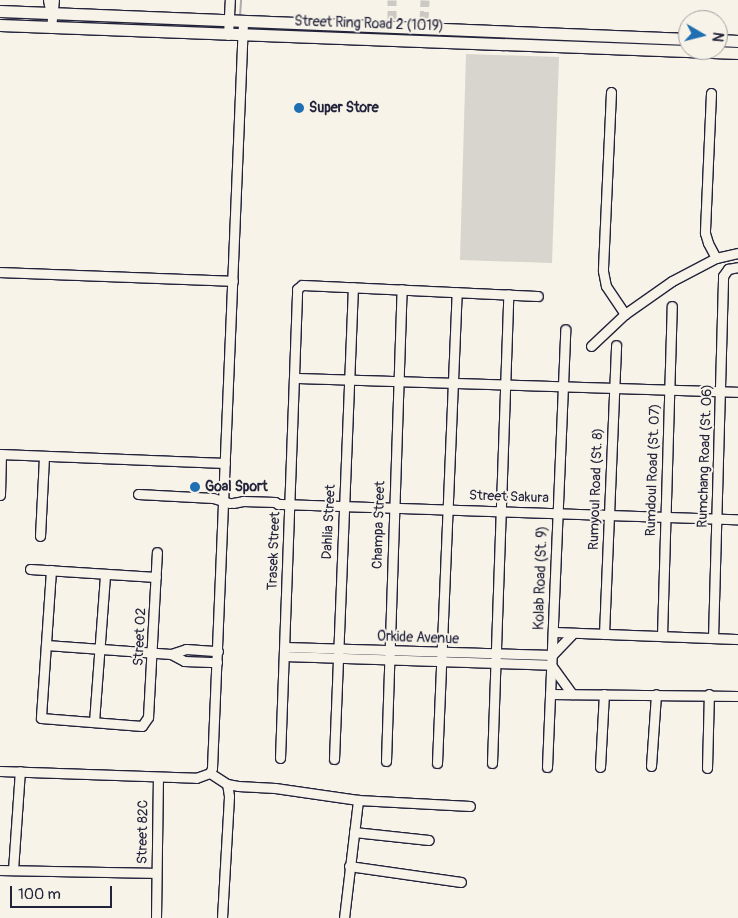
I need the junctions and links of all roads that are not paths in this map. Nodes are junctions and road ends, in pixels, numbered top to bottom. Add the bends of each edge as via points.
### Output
1 (48, 0) edge
2 (54, 0) edge
3 (230, 0) edge
4 (0, 11) edge
5 (51, 14) junction
6 (229, 21) junction
7 (243, 22) junction
8 (0, 24) edge
9 (424, 24) junction
10 (51, 28) junction
11 (228, 34) junction
12 (243, 35) junction
13 (678, 38) edge
14 (424, 41) junction
15 (738, 53) edge
16 (611, 92) dead end
17 (711, 93) dead end
18 (738, 253) edge
19 (716, 258) junction
20 (738, 267) edge
21 (0, 272) edge
22 (233, 281) junction
23 (353, 287) junction
24 (402, 289) junction
25 (457, 292) junction
26 (508, 294) junction
27 (538, 296) dead end
28 (672, 306) dead end
29 (625, 314) junction
30 (565, 329) dead end
31 (616, 345) dead end
32 (591, 346) dead end
33 (294, 378) junction
34 (349, 380) junction
35 (398, 381) junction
36 (454, 383) junction
37 (506, 385) junction
38 (562, 386) junction
39 (614, 388) junction
40 (669, 390) junction
41 (720, 391) junction
42 (738, 392) edge
43 (1, 454) edge
44 (44, 456) junction
45 (225, 464) junction
46 (138, 494) dead end
47 (0, 495) edge
48 (228, 503) junction
49 (278, 504) junction
50 (289, 504) junction
51 (344, 505) junction
52 (394, 506) junction
53 (448, 508) junction
54 (502, 510) junction
55 (557, 513) junction
56 (609, 514) junction
57 (665, 517) junction
58 (716, 519) junction
59 (738, 519) edge
60 (40, 536) dead end
61 (157, 552) dead end
62 (30, 569) dead end
63 (51, 570) junction
64 (105, 574) junction
65 (156, 576) junction
66 (553, 632) junction
67 (573, 632) junction
68 (604, 634) junction
69 (662, 636) junction
70 (713, 638) junction
71 (738, 639) edge
72 (46, 646) junction
73 (99, 648) junction
74 (218, 651) junction
75 (284, 652) junction
76 (153, 653) junction
77 (337, 653) junction
78 (171, 654) junction
79 (388, 655) junction
80 (441, 657) junction
81 (496, 658) junction
82 (551, 660) junction
83 (217, 662) junction
84 (550, 694) junction
85 (572, 694) junction
86 (604, 694) junction
87 (656, 694) junction
88 (709, 694) junction
89 (738, 696) edge
90 (94, 722) junction
91 (280, 758) dead end
92 (334, 759) dead end
93 (386, 761) dead end
94 (437, 763) dead end
95 (492, 763) dead end
96 (652, 766) dead end
97 (547, 767) dead end
98 (600, 767) dead end
99 (707, 768) dead end
100 (0, 770) edge
101 (20, 771) junction
102 (210, 773) junction
103 (158, 777) junction
104 (227, 784) junction
105 (358, 800) junction
106 (470, 806) dead end
107 (354, 832) junction
108 (428, 840) dead end
109 (349, 866) junction
110 (0, 870) edge
111 (13, 870) junction
112 (156, 873) junction
113 (461, 882) dead end
114 (156, 918) edge
115 (222, 918) edge
116 (344, 918) edge

1 - 5 street
2 - 5 street
3 - 6 street
4 - 5 main road, Street Ring Road 2 (1019)
5 - 6 main road, Street Ring Road 2 (1019)
5 - 10 street
6 - 7 main road, Street Ring Road 2 (1019)
6 - 11 street
7 - 9 main road, Street Ring Road 2 (1019)
7 - 12 street
8 - 10 main road, Street Ring Road 2 (1019)
9 - 13 main road, Street Ring Road 2 (1019)
9 - 14 street
10 - 11 main road, Street Ring Road 2 (1019)
11 - 12 main road, Street Ring Road 2 (1019)
12 - 14 main road, Street Ring Road 2 (1019)
12 - 22 street
14 - 15 main road, Street Ring Road 2 (1019)
16 - 29 street via 603,271 606,286
17 - 19 street via 705,233
18 - 19 street
19 - 29 street via 672,281
20 - 41 street, Rumchang Road (St. 06) via 728,269 724,276
21 - 22 street
22 - 45 street
23 - 24 street
23 - 33 street, Trasek Street via 299,286 297,289
23 - 34 street, Dahlia Street
24 - 25 street
24 - 35 street, Champa Street
25 - 26 street
25 - 36 street
26 - 27 street
26 - 37 street
28 - 40 street, Rumdoul Road (St. 07)
29 - 32 street
30 - 38 street, Kolab Road (St. 9)
31 - 39 street, Rumyoul Road (St. 8)
33 - 34 street
33 - 50 street, Trasek Street
34 - 35 street
34 - 51 street, Dahlia Street
35 - 36 street
35 - 52 street, Champa Street
36 - 37 street
36 - 53 street
37 - 38 street
37 - 54 street
38 - 39 street
38 - 55 street, Kolab Road (St. 9)
39 - 40 street
39 - 56 street, Rumyoul Road (St. 8)
40 - 41 street
40 - 57 street, Rumdoul Road (St. 07)
41 - 42 street
41 - 58 street, Rumchang Road (St. 06)
43 - 44 street
43 - 47 street
44 - 45 street
44 - 60 street
45 - 48 street
46 - 48 street, Street Sakura via 213,498
48 - 49 street, Street Sakura
48 - 49 street, Street Sakura via 243,506
48 - 74 street
49 - 50 street, Street Sakura
50 - 51 street, Street Sakura
50 - 75 street, Trasek Street
51 - 52 street, Street Sakura
51 - 77 street, Dahlia Street
52 - 53 street, Street Sakura
52 - 79 street, Champa Street
53 - 54 street, Street Sakura
53 - 80 street
54 - 55 street, Street Sakura
54 - 81 street
55 - 56 street, Street Sakura
55 - 66 street, Kolab Road (St. 9)
56 - 57 street, Street Sakura
56 - 68 street, Rumyoul Road (St. 8)
57 - 58 street, Street Sakura
57 - 69 street, Rumdoul Road (St. 07)
58 - 59 street, Street Sakura
58 - 70 street, Rumchang Road (St. 06)
61 - 65 street, Street 02
62 - 63 street
63 - 64 street
63 - 72 street
64 - 65 street
64 - 73 street
65 - 76 street, Street 02
66 - 67 street
66 - 82 street, Kolab Road (St. 9)
67 - 68 street
67 - 82 street
68 - 69 street
69 - 70 street
70 - 71 street
72 - 73 street
72 - 90 street via 42,718
73 - 76 street
73 - 90 street
74 - 78 street via 186,649
74 - 83 street
75 - 77 street, Orkide Avenue
75 - 91 street, Trasek Street
76 - 78 street
76 - 90 street, Street 02 via 146,722 142,726
77 - 79 street, Orkide Avenue
77 - 92 street, Dahlia Street
78 - 83 street via 184,661
79 - 80 street, Orkide Avenue
79 - 93 street, Champa Street
80 - 81 street, Orkide Avenue
80 - 94 street
81 - 82 street, Orkide Avenue
81 - 95 street
82 - 84 street, Kolab Road (St. 9)
82 - 85 street
83 - 102 street
84 - 85 street
84 - 97 street, Kolab Road (St. 9)
85 - 86 street
86 - 87 street
86 - 98 street
87 - 88 street
87 - 96 street
88 - 89 street
88 - 99 street
100 - 101 street
101 - 103 street
101 - 111 street
102 - 103 street via 196,778
102 - 104 street
103 - 112 street, Street 82C
104 - 105 street
104 - 115 street
105 - 106 street
105 - 107 street
107 - 108 street
107 - 109 street
109 - 113 street
109 - 116 street
110 - 111 street
111 - 112 street
112 - 114 street, Street 82C

